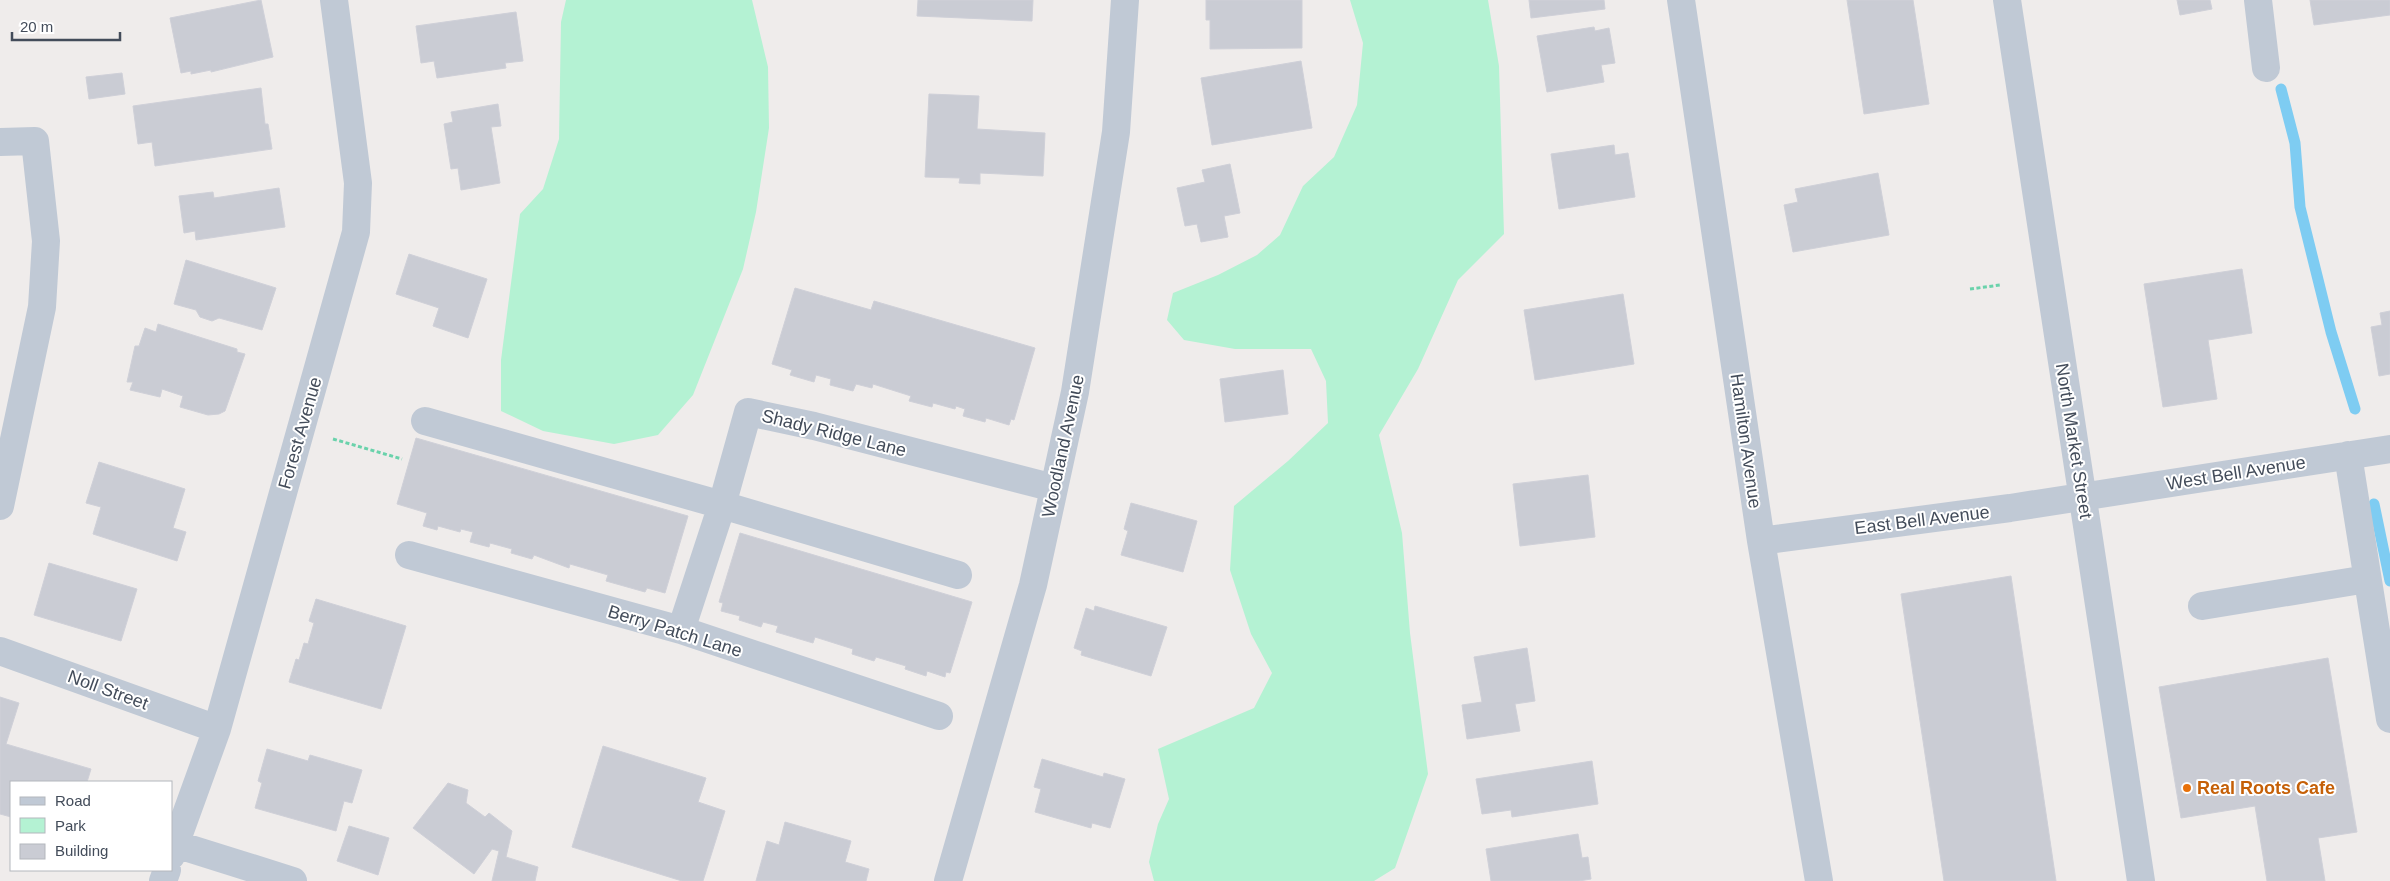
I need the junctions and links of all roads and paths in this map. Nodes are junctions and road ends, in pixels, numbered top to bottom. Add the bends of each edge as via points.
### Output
1 (334, 0) edge
2 (1125, 0) edge
3 (1680, 0) edge
4 (2007, 0) edge
5 (2258, 0) edge
6 (2266, 68) dead end
7 (0, 142) edge
8 (2000, 285) dead end
9 (1970, 289) dead end
10 (425, 422) dead end
11 (332, 439) dead end
12 (2390, 449) edge
13 (2348, 455) junction
14 (402, 459) dead end
15 (1054, 488) junction
16 (2082, 497) junction
17 (722, 505) junction
18 (0, 506) edge
19 (1761, 541) junction
20 (409, 556) dead end
21 (958, 575) dead end
22 (2367, 579) junction
23 (2202, 606) dead end
24 (681, 630) junction
25 (0, 651) edge
26 (939, 716) dead end
27 (2390, 719) edge
28 (217, 730) junction
29 (173, 850) edge
30 (292, 881) edge
31 (948, 881) edge
32 (1819, 881) edge
33 (2141, 881) edge

1 - 28 street, Forest Avenue via 358,183 356,232
2 - 15 street, Woodland Avenue via 1116,132 1075,392
3 - 19 street, Hamilton Avenue
4 - 16 street, North Market Street
5 - 6 street
7 - 18 street via 35,141 46,241 42,307
8 - 9 path
10 - 17 street
11 - 14 path
12 - 13 street, West Bell Avenue
13 - 16 street, West Bell Avenue
13 - 22 street
15 - 17 street, Shady Ridge Lane via 748,412
15 - 31 street, Woodland Avenue via 1033,585
16 - 19 street, East Bell Avenue
16 - 33 street, North Market Street
17 - 21 street
17 - 24 street, Shady Ridge Lane
19 - 32 street, Hamilton Avenue
20 - 24 street, Berry Patch Lane
22 - 23 street
22 - 27 street
24 - 26 street, Berry Patch Lane
25 - 28 street, Noll Street
28 - 29 street, Forest Avenue
29 - 30 street

